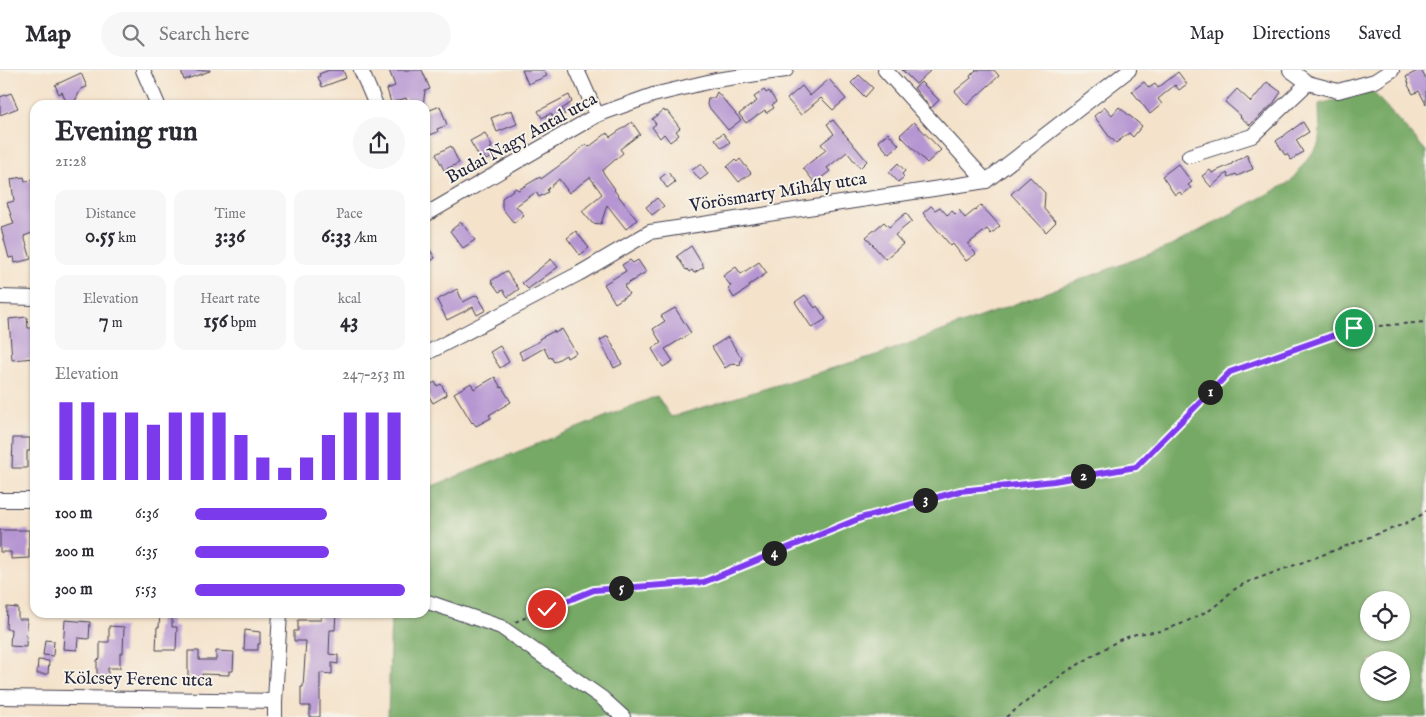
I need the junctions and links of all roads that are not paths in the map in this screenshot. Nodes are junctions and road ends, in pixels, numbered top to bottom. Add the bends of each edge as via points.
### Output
1 (143, 70) edge
2 (361, 70) edge
3 (577, 70) edge
4 (786, 70) edge
5 (886, 70) edge
6 (1290, 70) edge
7 (1392, 70) edge
8 (1122, 72) edge
9 (713, 75) edge
10 (1308, 83) junction
11 (156, 100) edge
12 (374, 100) edge
13 (597, 115) junction
14 (1189, 156) dead end
15 (986, 181) junction
16 (430, 212) edge
17 (0, 297) edge
18 (30, 298) edge
19 (430, 351) edge
20 (0, 500) edge
21 (30, 500) edge
22 (430, 603) edge
23 (280, 618) edge
24 (0, 697) edge
25 (275, 701) junction
26 (275, 717) edge
27 (623, 717) edge

1 - 11 street
2 - 12 street
3 - 13 street
4 - 9 street, Budai Nagy Antal utca
5 - 15 street
6 - 10 street
7 - 10 street via 1375,81 1338,91
8 - 15 street, Vörösmarty Mihály utca
9 - 13 street, Budai Nagy Antal utca
10 - 14 street via 1252,136
13 - 16 street, Budai Nagy Antal utca
15 - 19 street, Vörösmarty Mihály utca via 650,232 580,273
17 - 18 street
20 - 21 street
22 - 27 street via 501,628 602,698
23 - 25 street
24 - 25 street, Kölcsey Ferenc utca
25 - 26 street

